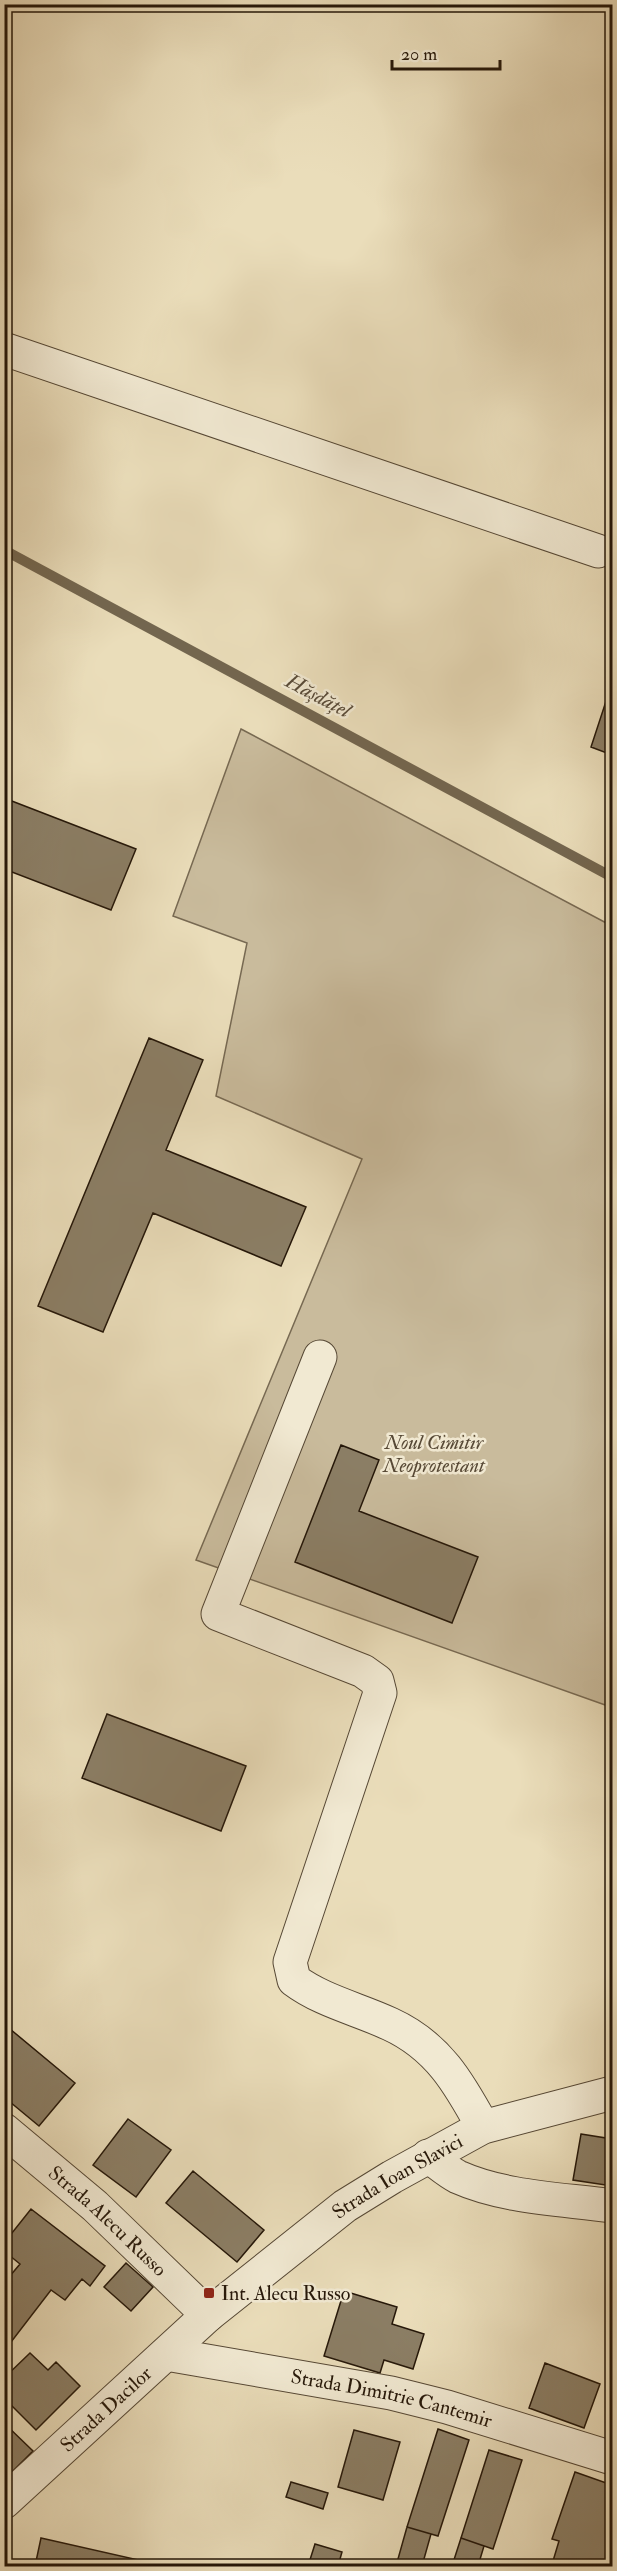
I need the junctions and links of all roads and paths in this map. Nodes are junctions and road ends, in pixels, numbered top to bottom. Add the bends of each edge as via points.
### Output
1 (4, 349) edge
2 (598, 551) dead end
3 (320, 1357) dead end
4 (612, 2093) edge
5 (483, 2127) junction
6 (4, 2130) edge
7 (428, 2156) junction
8 (612, 2206) edge
9 (208, 2315) junction
10 (166, 2354) junction
11 (612, 2458) edge
12 (4, 2502) edge

1 - 2 street
3 - 5 street via 218,1614 363,1671 377,1681 380,1693 290,1962 294,1980 308,1990 392,2025 430,2049 457,2080
4 - 5 street, Strada Ioan Slavici
5 - 7 street, Strada Ioan Slavici
6 - 9 street, Strada Alecu Russo via 94,2206
7 - 8 street via 457,2176 508,2192
7 - 9 street, Strada Ioan Slavici via 345,2206
9 - 10 street, Strada Dacilor
10 - 11 street, Strada Dimitrie Cantemir via 390,2393
10 - 12 street, Strada Dacilor

